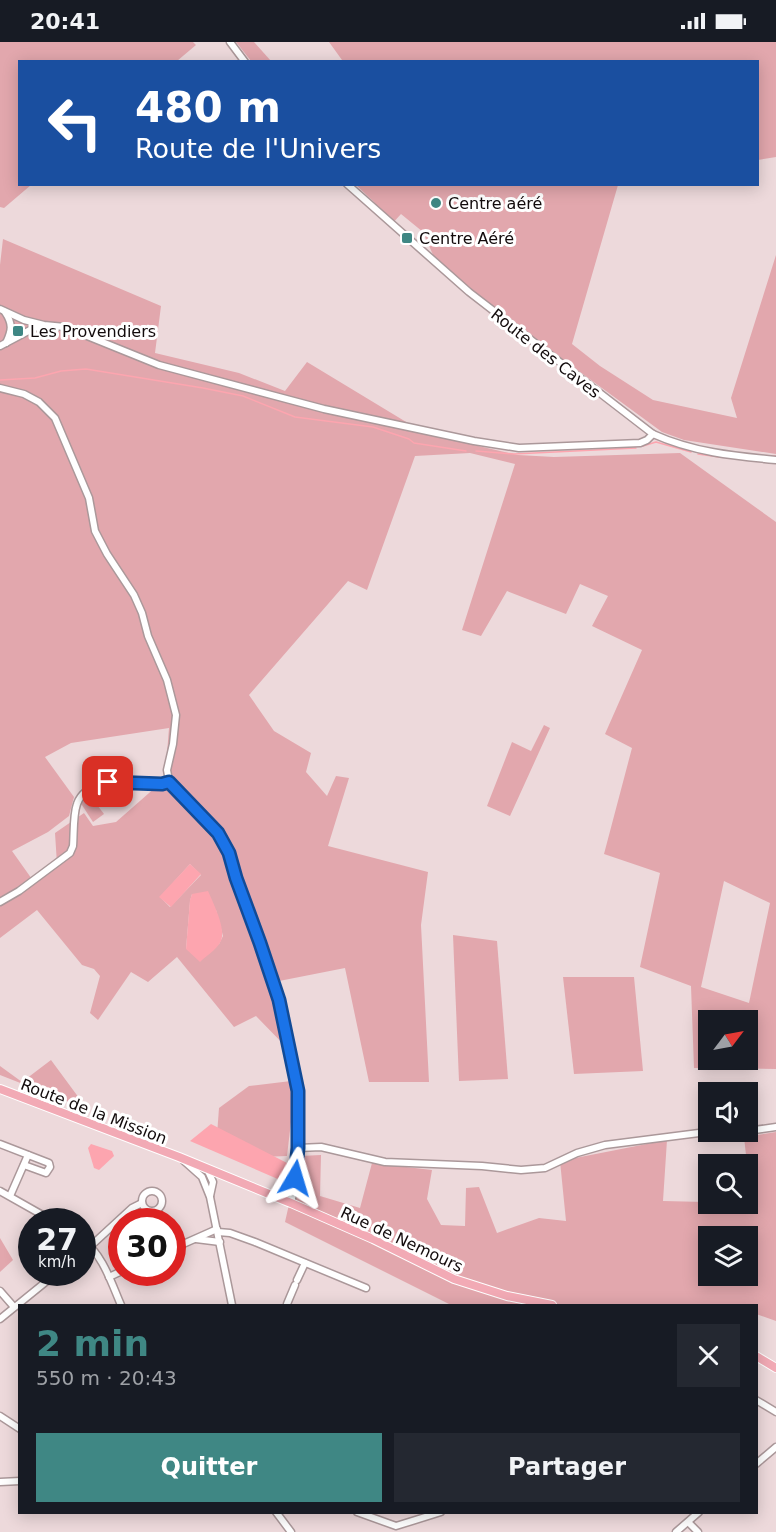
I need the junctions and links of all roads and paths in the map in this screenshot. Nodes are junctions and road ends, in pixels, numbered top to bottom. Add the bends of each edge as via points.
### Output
1 (230, 42) edge
2 (244, 60) edge
3 (348, 186) edge
4 (2, 310) edge
5 (44, 325) junction
6 (3, 345) edge
7 (0, 388) edge
8 (653, 434) junction
9 (776, 460) edge
10 (169, 782) junction
11 (0, 902) edge
12 (0, 1089) edge
13 (776, 1126) edge
14 (758, 1129) edge
15 (698, 1133) edge
16 (0, 1144) edge
17 (298, 1148) junction
18 (28, 1155) junction
19 (179, 1157) junction
20 (24, 1165) junction
21 (207, 1169) junction
22 (225, 1176) junction
23 (202, 1177) junction
24 (213, 1182) junction
25 (0, 1191) edge
26 (10, 1196) junction
27 (210, 1197) junction
28 (142, 1203) dead end
29 (291, 1203) junction
30 (31, 1208) edge
31 (218, 1231) junction
32 (195, 1239) junction
33 (96, 1242) edge
34 (220, 1242) junction
35 (186, 1243) edge
36 (96, 1253) edge
37 (305, 1263) junction
38 (108, 1275) edge
39 (40, 1286) edge
40 (113, 1286) edge
41 (366, 1288) dead end
42 (0, 1291) edge
43 (121, 1304) edge
44 (232, 1304) edge
45 (287, 1304) edge
46 (547, 1304) edge
47 (14, 1306) junction
48 (0, 1319) edge
49 (758, 1357) edge
50 (776, 1368) edge
51 (758, 1401) edge
52 (776, 1412) edge
53 (0, 1416) edge
54 (18, 1428) edge
55 (776, 1447) edge
56 (758, 1462) edge
57 (18, 1481) edge
58 (0, 1482) edge
59 (278, 1514) edge
60 (363, 1514) edge
61 (435, 1514) edge
62 (697, 1514) edge
63 (688, 1522) junction
64 (291, 1532) edge
65 (676, 1532) edge
66 (698, 1532) edge

1 - 2 street
3 - 8 street, Route des Caves via 469,292
4 - 5 street
4 - 6 street via 11,321 12,331
5 - 6 street
5 - 8 street via 65,327 159,365 324,409 474,441 519,448 640,443
7 - 10 street via 39,402 55,418 89,498 95,531 142,613 176,715 167,770
8 - 9 street, Route des Caves via 711,453
10 - 11 street via 108,782 87,791 77,804 70,853
10 - 17 street via 218,833 229,853 279,1000 292,1055 298,1091
12 - 19 main road, Route de la Mission
13 - 14 street
15 - 17 street via 604,1145 545,1168 521,1170 385,1162 321,1147
16 - 18 street
17 - 29 street
18 - 20 street
18 - 20 street via 49,1163 50,1167 46,1173
19 - 21 main road, Rue de Nemours
19 - 23 street
20 - 26 street
21 - 22 main road, Rue de Nemours
21 - 23 street
21 - 24 street
22 - 24 street
22 - 29 main road, Rue de Nemours
23 - 27 street
24 - 27 street
25 - 26 street
26 - 30 street
27 - 31 street
28 - 33 street
29 - 46 main road, Rue de Nemours via 454,1279
31 - 32 street
31 - 34 street
31 - 37 street
32 - 34 street
32 - 35 street
34 - 44 street
36 - 38 street
37 - 41 street
37 - 45 street
39 - 47 street
40 - 43 street
42 - 47 street
47 - 48 street
49 - 50 main road
51 - 52 street
53 - 54 street
55 - 56 street
57 - 58 street
59 - 64 street
60 - 61 street via 396,1526
62 - 63 street
63 - 65 street
63 - 66 street

